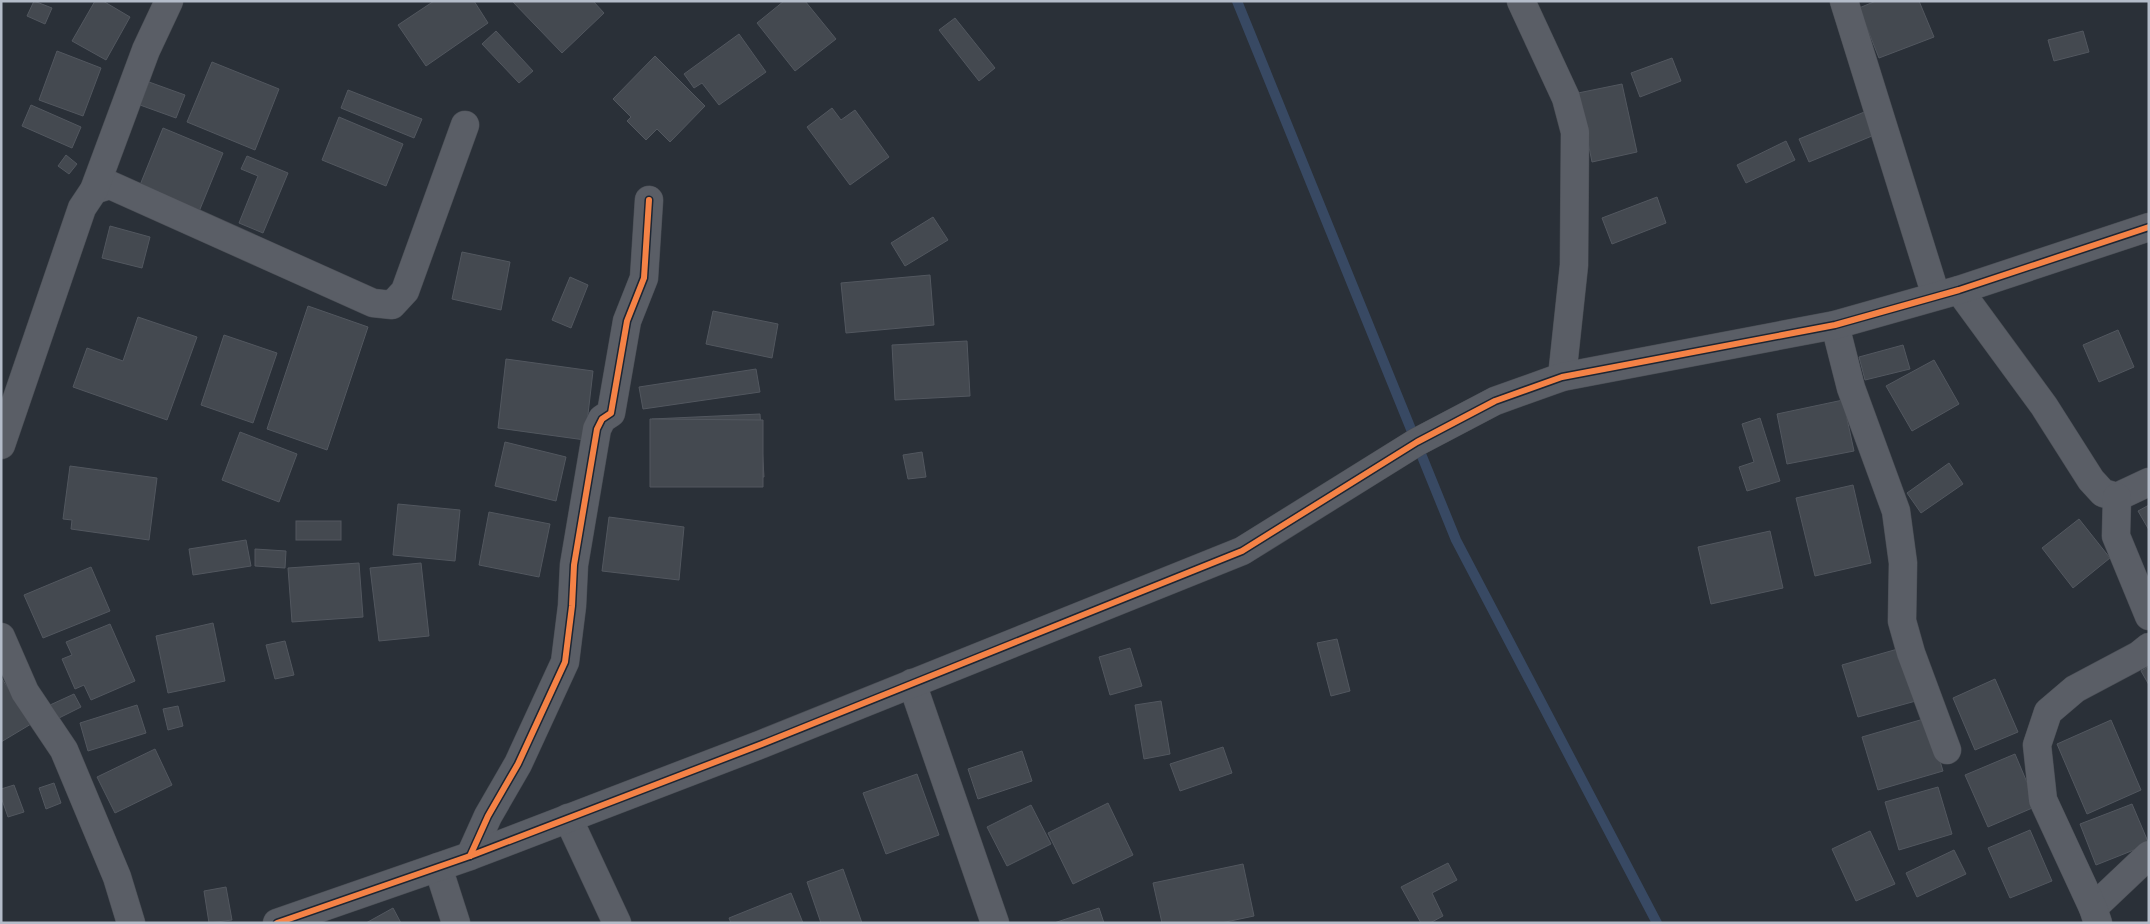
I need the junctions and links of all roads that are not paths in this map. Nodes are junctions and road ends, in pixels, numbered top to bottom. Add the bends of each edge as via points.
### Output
1 (1521, 1) edge
2 (1844, 1) edge
3 (161, 4) edge
4 (465, 125) dead end
5 (94, 190) junction
6 (649, 200) dead end
7 (2149, 227) edge
8 (1948, 293) junction
9 (1835, 325) junction
10 (1562, 377) junction
11 (1, 445) edge
12 (2149, 482) edge
13 (2117, 497) junction
14 (2149, 616) edge
15 (1, 637) edge
16 (2149, 647) edge
17 (912, 683) junction
18 (1947, 750) dead end
19 (568, 818) junction
20 (2149, 855) edge
21 (470, 856) junction
22 (438, 867) junction
23 (2096, 915) edge
24 (131, 923) edge
25 (277, 923) edge
26 (456, 923) edge
27 (617, 923) edge
28 (995, 923) edge

1 - 10 street via 1566,98 1575,132 1574,265
2 - 8 street
3 - 5 street
4 - 5 street via 405,291 392,305 373,302 110,185
5 - 11 street via 82,208
6 - 21 street via 644,278 627,321 611,413 602,419 597,429 574,564 565,662 518,764 488,816
7 - 8 street
8 - 9 street
8 - 13 street via 2044,406 2091,480 2103,493
9 - 10 street
9 - 18 street via 1851,388 1896,512 1903,563 1902,621
10 - 17 street via 1495,401 1417,442 1242,551
12 - 13 street
13 - 14 street via 2116,536
15 - 24 street via 25,692 64,750 117,877
16 - 23 street via 2075,690 2048,712 2037,745 2043,800
17 - 19 street
17 - 28 street
19 - 21 street
19 - 27 street
20 - 23 street
21 - 22 street
22 - 25 street
22 - 26 street

